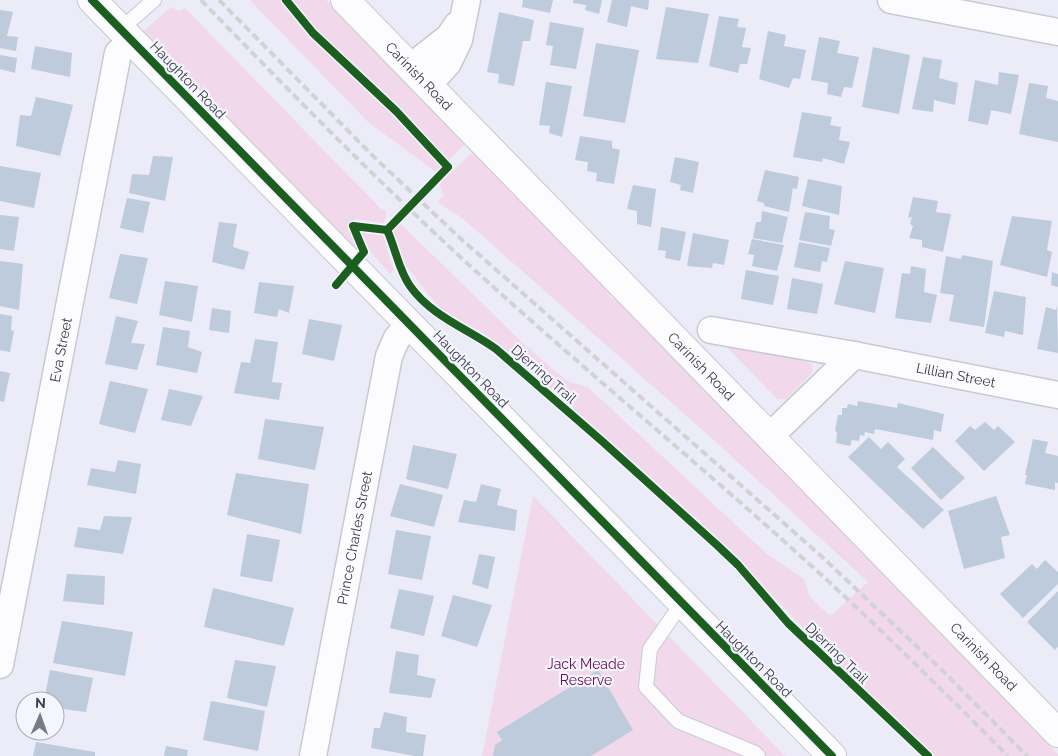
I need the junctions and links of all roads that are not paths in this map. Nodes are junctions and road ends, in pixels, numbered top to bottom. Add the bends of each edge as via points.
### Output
1 (92, 0) edge
2 (154, 0) edge
3 (344, 0) edge
4 (891, 0) edge
5 (466, 7) edge
6 (1058, 32) edge
7 (126, 35) junction
8 (419, 76) junction
9 (410, 325) junction
10 (711, 330) dead end
11 (854, 355) junction
12 (1058, 395) edge
13 (769, 437) junction
14 (682, 603) junction
15 (0, 665) edge
16 (1058, 733) edge
17 (314, 756) edge
18 (758, 756) edge
19 (832, 756) edge

1 - 7 street, Haughton Road
2 - 7 lane
3 - 8 street, Carinish Road
4 - 6 street
5 - 8 street via 450,37
7 - 9 street, Haughton Road
7 - 15 street, Eva Street via 118,53
8 - 13 street, Carinish Road
9 - 14 street, Haughton Road
9 - 17 street, Prince Charles Street via 397,338 389,356
10 - 11 street, Lillian Street
11 - 12 street, Lillian Street
11 - 13 street
13 - 16 street, Carinish Road
14 - 18 lane via 650,649 646,687 678,722
14 - 19 street, Haughton Road

